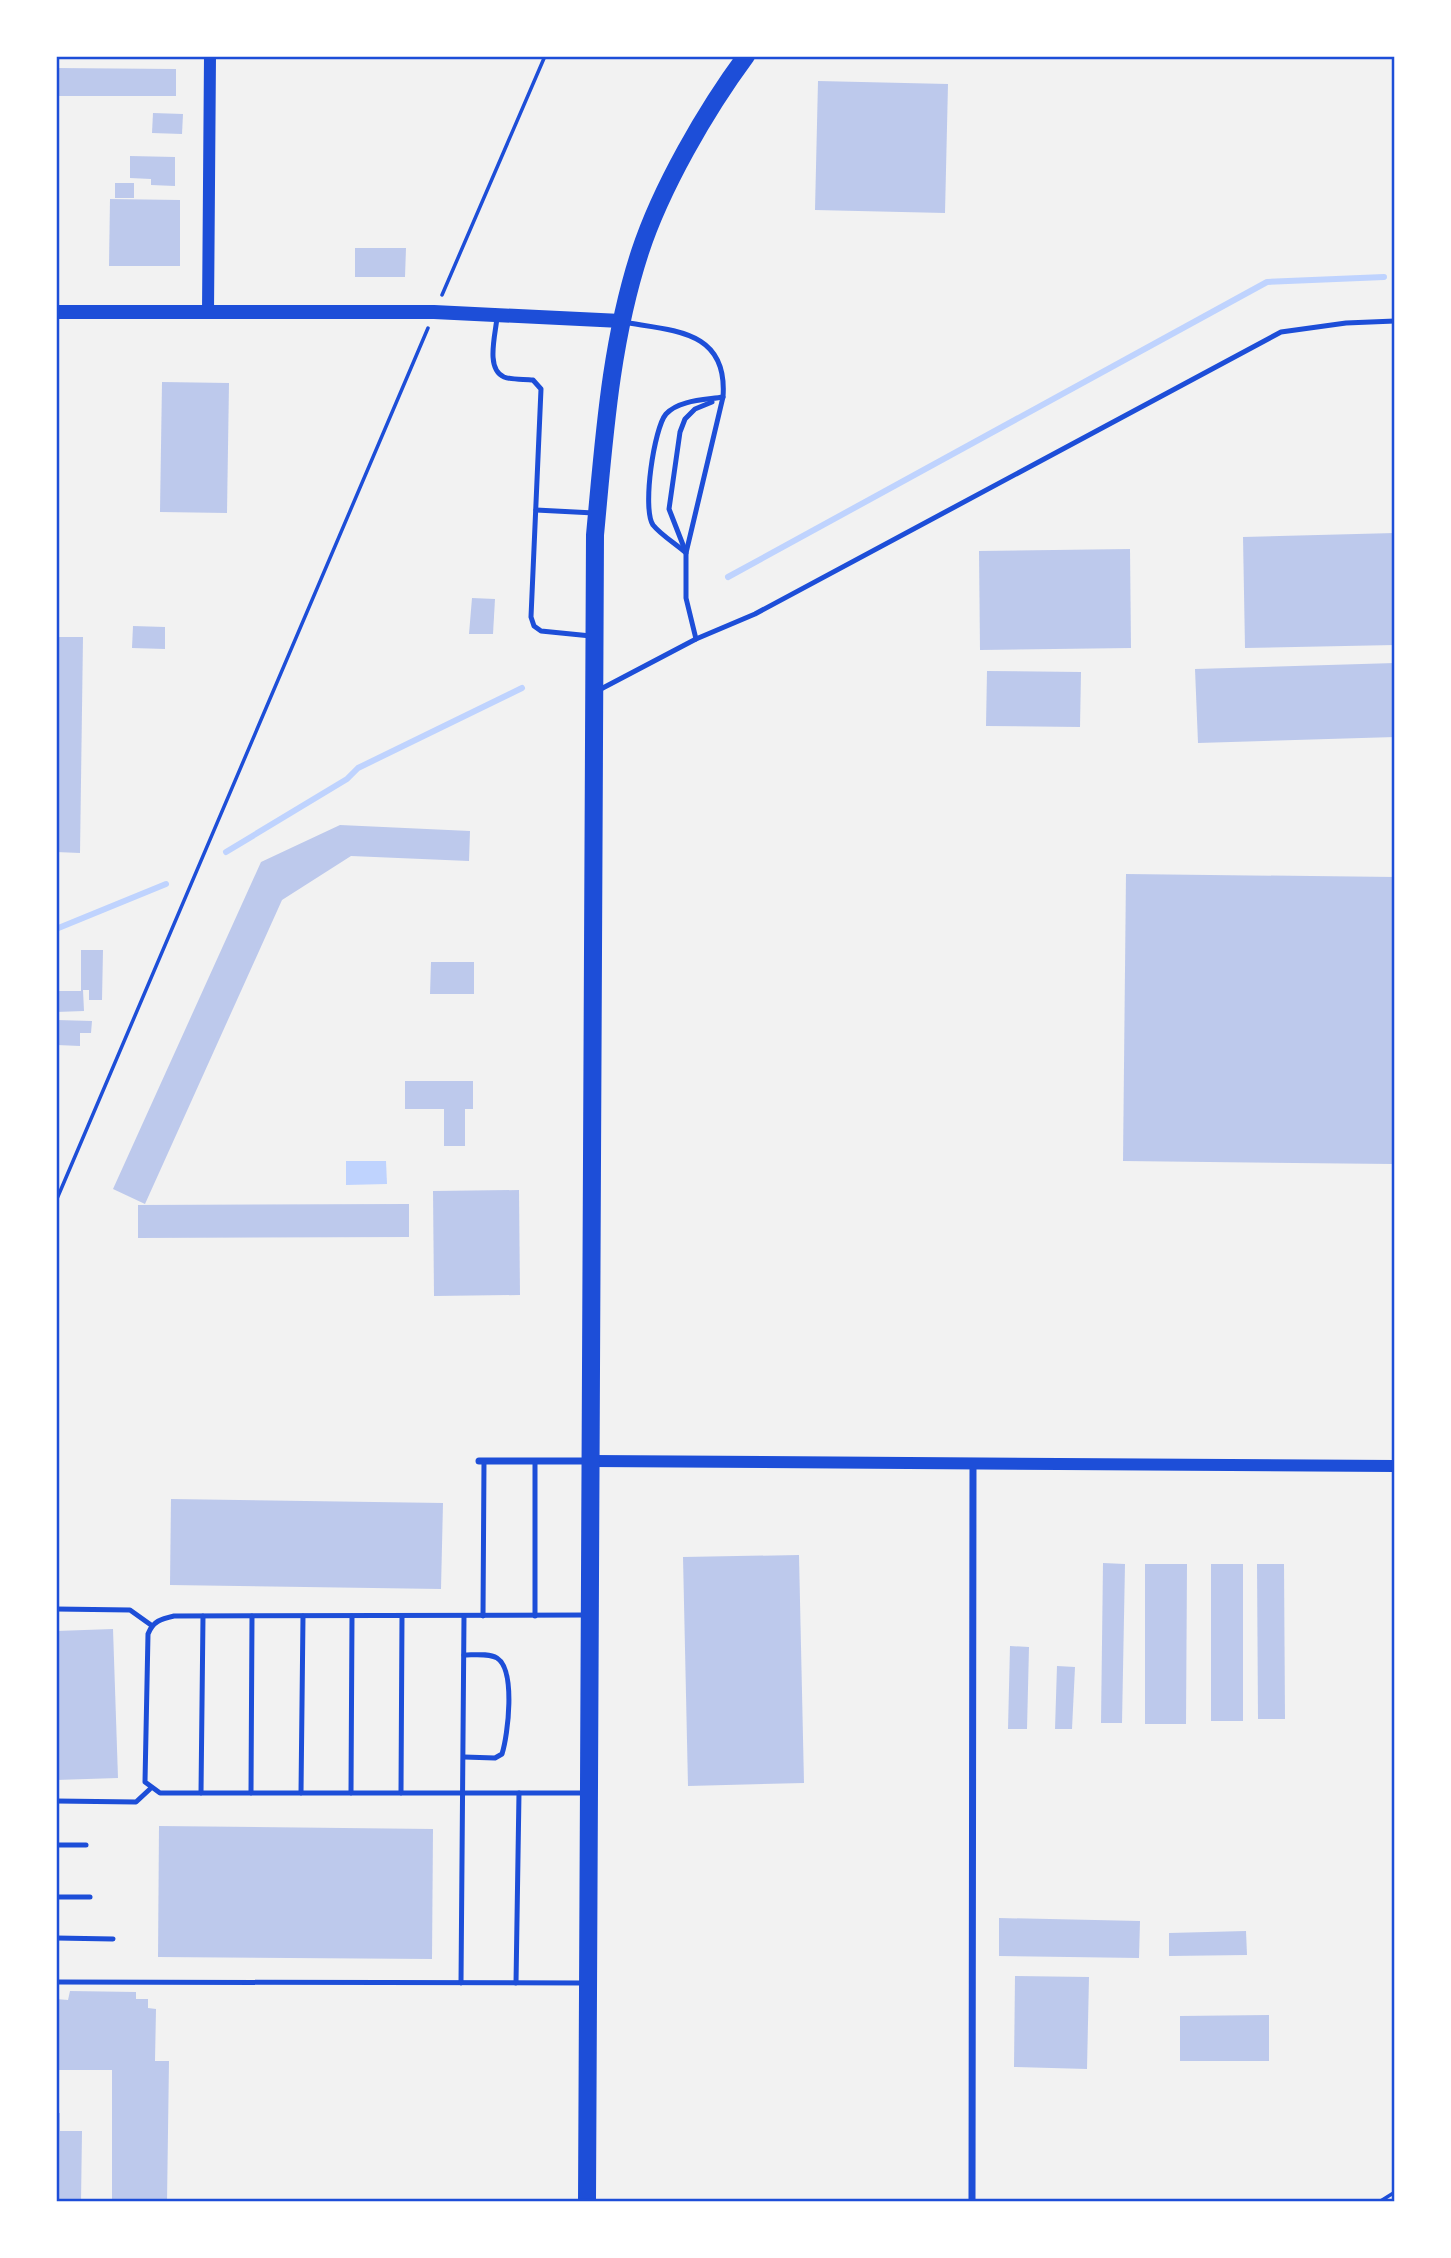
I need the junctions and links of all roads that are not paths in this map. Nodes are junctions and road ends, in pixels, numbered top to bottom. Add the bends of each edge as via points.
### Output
1 (210, 56) edge
2 (746, 56) edge
3 (56, 312) edge
4 (208, 313) junction
5 (498, 315) junction
6 (621, 321) junction
7 (1395, 321) edge
8 (723, 397) junction
9 (536, 510) junction
10 (597, 513) junction
11 (686, 553) junction
12 (594, 636) junction
13 (696, 639) junction
14 (594, 693) junction
15 (482, 1461) joint
16 (535, 1461) junction
17 (591, 1461) junction
18 (973, 1464) junction
19 (1395, 1466) edge
20 (56, 1609) edge
21 (590, 1615) junction
22 (203, 1616) junction
23 (252, 1616) junction
24 (303, 1616) junction
25 (352, 1616) junction
26 (402, 1616) junction
27 (464, 1616) junction
28 (483, 1616) junction
29 (535, 1616) junction
30 (151, 1625) junction
31 (464, 1655) junction
32 (464, 1758) junction
33 (150, 1789) junction
34 (201, 1793) junction
35 (251, 1793) junction
36 (301, 1793) junction
37 (351, 1793) junction
38 (401, 1793) junction
39 (464, 1793) junction
40 (519, 1793) junction
41 (589, 1793) junction
42 (56, 1801) edge
43 (56, 1845) edge
44 (86, 1845) dead end
45 (90, 1897) dead end
46 (56, 1898) edge
47 (56, 1938) edge
48 (113, 1939) dead end
49 (56, 1982) edge
50 (461, 1983) junction
51 (516, 1983) junction
52 (588, 1983) junction
53 (587, 2202) edge
54 (972, 2202) edge

1 - 4 street
2 - 6 main road via 723,86 675,175 640,250
3 - 4 main road
4 - 5 main road
5 - 6 main road
5 - 9 lane via 496,370 503,376 533,380 541,389
6 - 8 lane via 692,335 707,345 719,359
6 - 10 main road via 608,396
7 - 13 lane via 1281,332 755,614
8 - 11 lane
8 - 11 lane via 695,409 680,432 669,509
8 - 11 lane via 677,406 665,415 659,428 649,515 653,525
9 - 10 lane
9 - 12 lane via 534,626 541,631
10 - 12 main road
11 - 13 lane via 686,598
12 - 14 main road
13 - 14 lane
14 - 17 main road
15 - 16 street
15 - 28 lane
16 - 17 street
16 - 29 lane
17 - 18 street
17 - 21 main road
18 - 19 street
18 - 54 street
20 - 30 lane via 130,1610
21 - 29 lane
21 - 41 main road
22 - 23 lane
22 - 30 lane via 174,1616
22 - 34 lane
23 - 24 lane
23 - 35 lane
24 - 25 lane
24 - 36 lane
25 - 26 lane
25 - 37 lane
26 - 27 lane
26 - 38 lane
27 - 28 lane
27 - 31 lane
28 - 29 lane
30 - 33 lane via 145,1782
31 - 32 lane
31 - 32 lane via 494,1656 508,1675 507,1739 502,1754
32 - 39 lane
33 - 34 lane
33 - 42 lane via 136,1802
34 - 35 lane
35 - 36 lane
36 - 37 lane
37 - 38 lane
38 - 39 lane
39 - 40 lane
39 - 50 lane
40 - 41 lane
40 - 51 lane
41 - 52 main road
43 - 44 lane
45 - 46 lane
47 - 48 lane
49 - 50 lane
50 - 51 lane
51 - 52 lane
52 - 53 main road

